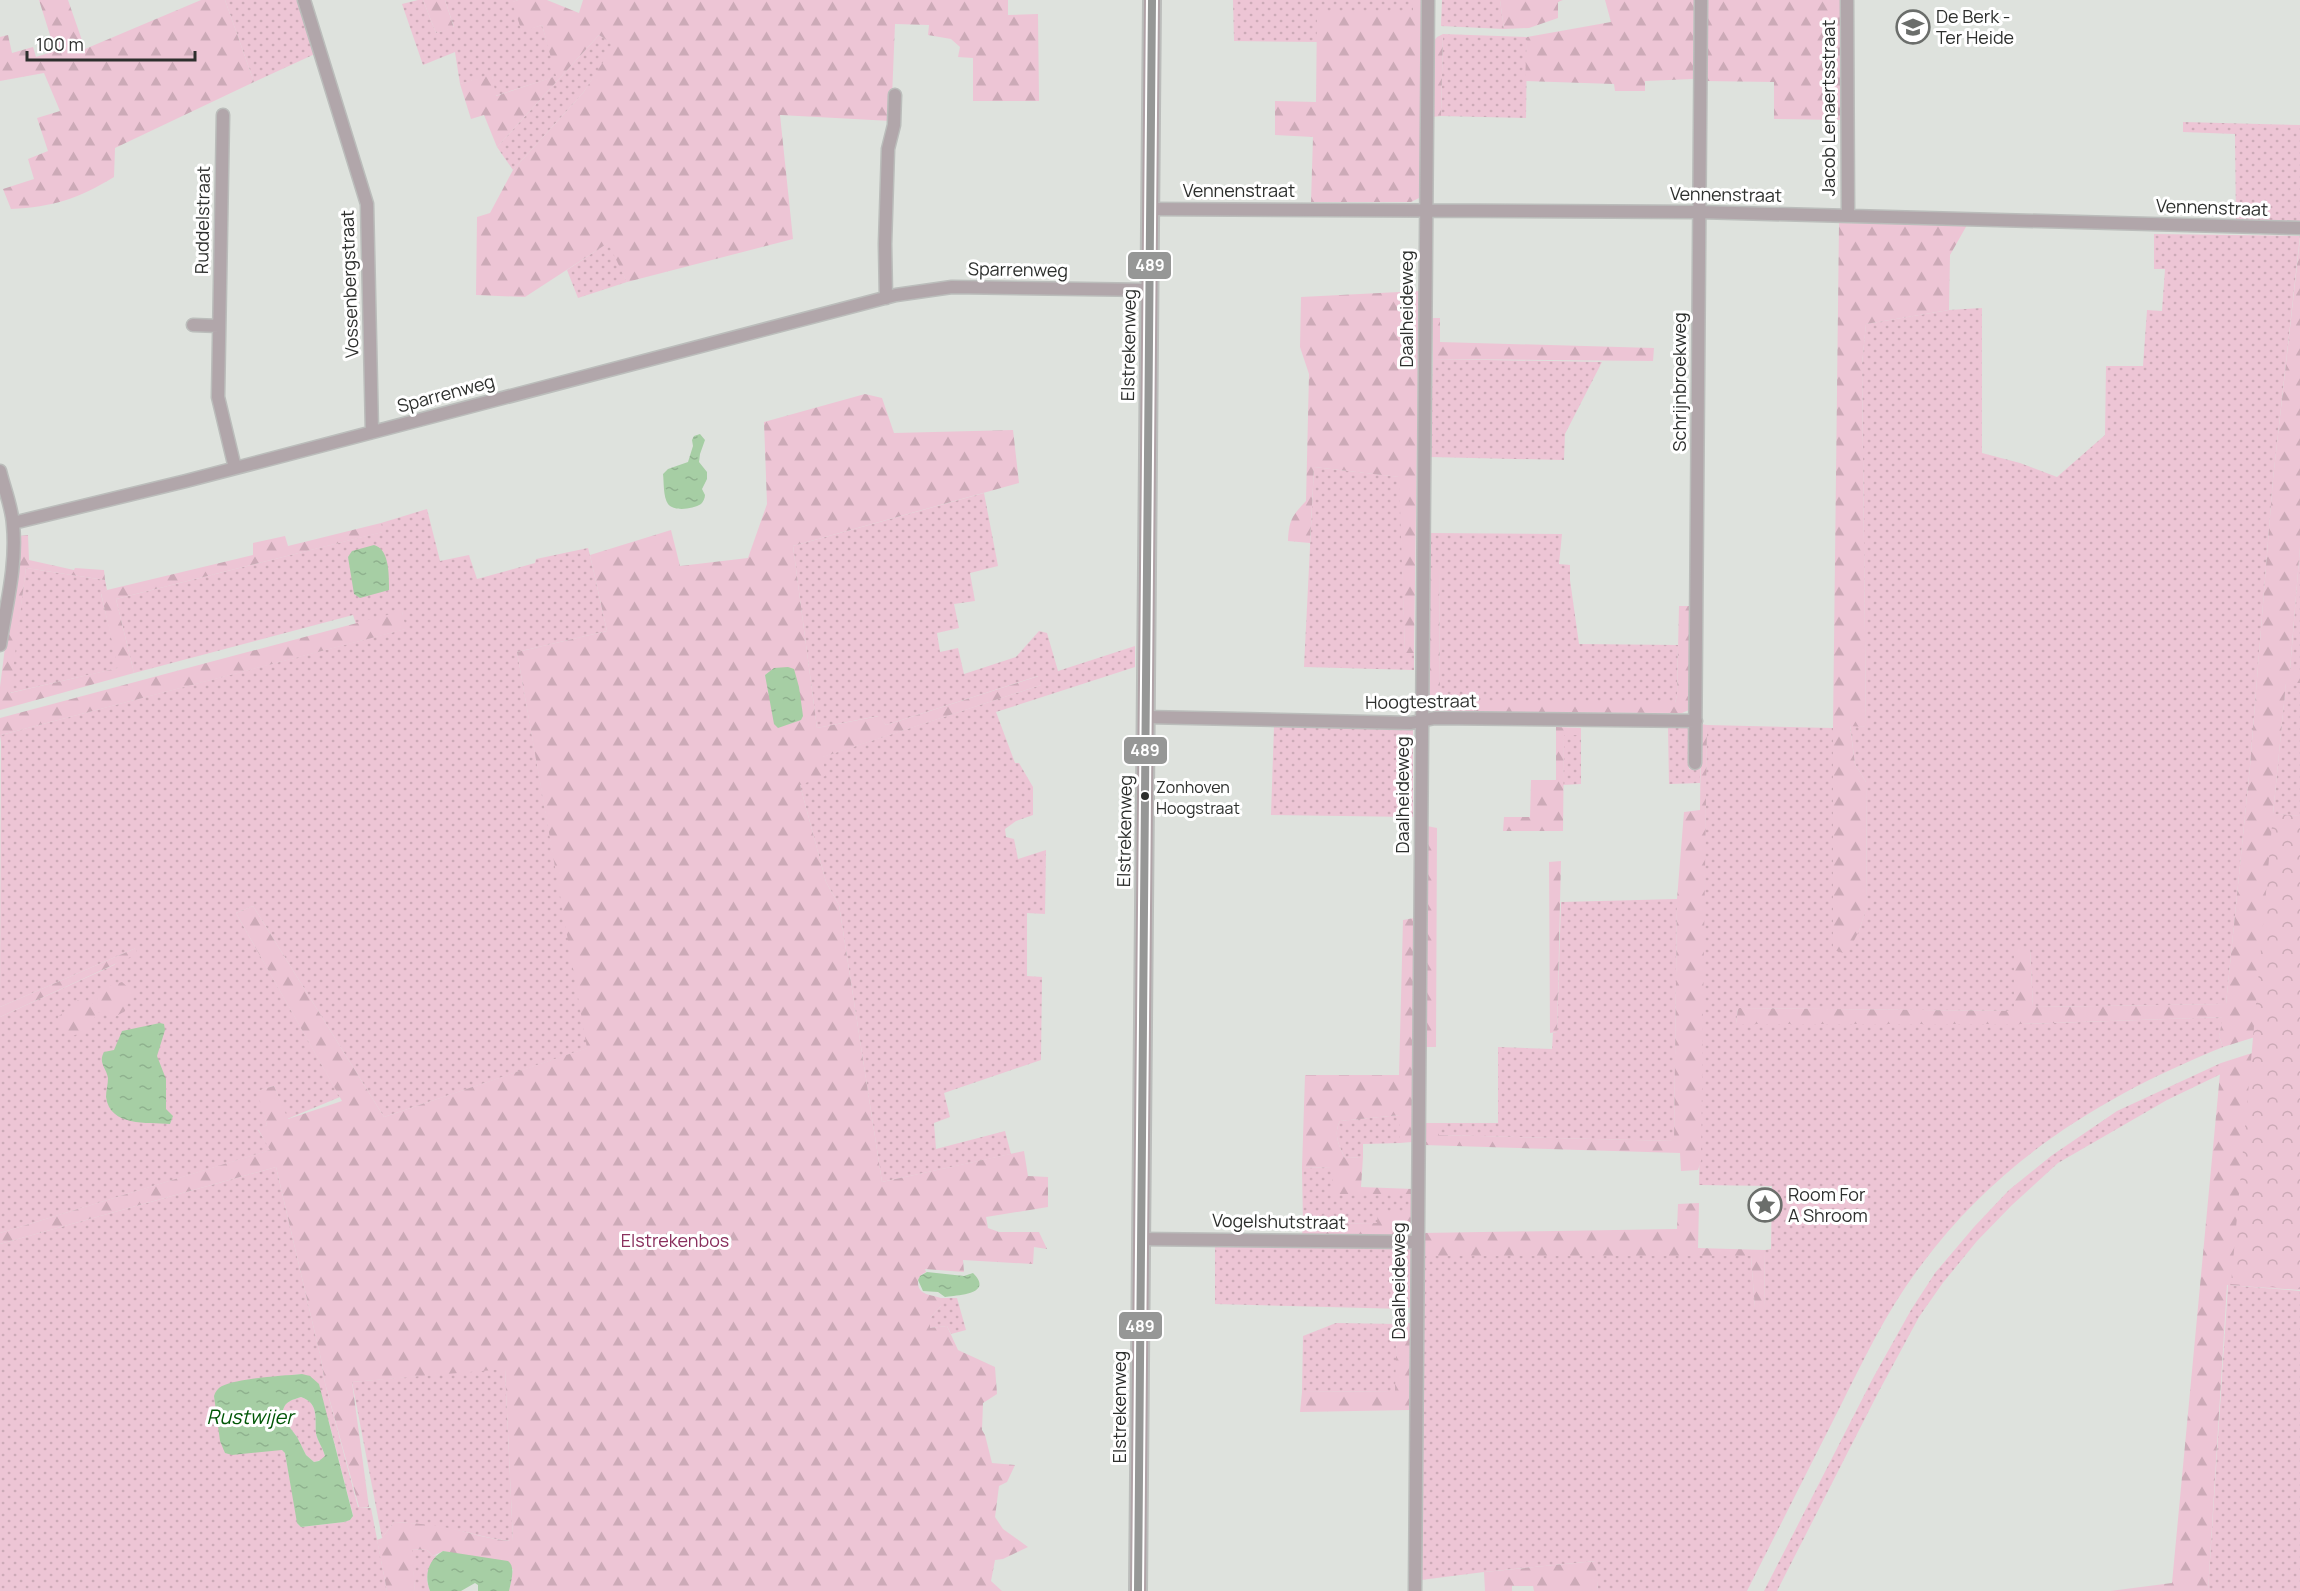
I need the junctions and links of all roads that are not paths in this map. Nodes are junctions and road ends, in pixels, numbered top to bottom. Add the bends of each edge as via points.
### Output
1 (304, 0) edge
2 (1152, 0) edge
3 (1428, 0) edge
4 (1701, 0) edge
5 (1847, 0) edge
6 (895, 94) dead end
7 (223, 115) dead end
8 (1150, 208) junction
9 (1426, 209) junction
10 (1699, 212) junction
11 (1848, 216) junction
12 (2300, 228) edge
13 (1150, 290) junction
14 (886, 298) junction
15 (193, 325) dead end
16 (219, 326) junction
17 (372, 432) junction
18 (235, 468) junction
19 (0, 471) edge
20 (8, 517) edge
21 (0, 542) edge
22 (14, 544) junction
23 (0, 645) edge
24 (1146, 717) junction
25 (1422, 719) junction
26 (1696, 721) junction
27 (1695, 764) dead end
28 (1141, 1239) junction
29 (1418, 1242) junction
30 (1138, 1591) edge
31 (1415, 1591) edge

1 - 17 street, Vossenbergstraat via 367,204
2 - 8 street, Elstrekenweg
3 - 9 street, Daalheideweg
4 - 10 street, Schrijnbroekweg
5 - 11 street, Jacob Lenaertsstraat
6 - 14 street via 888,149
7 - 16 street, Ruddelstraat
8 - 9 street, Vennenstraat
8 - 13 street, Elstrekenweg
9 - 10 street, Vennenstraat
9 - 25 street, Daalheideweg
10 - 11 street, Vennenstraat
10 - 26 street, Schrijnbroekweg
11 - 12 street, Vennenstraat
13 - 14 street, Sparrenweg via 952,287
13 - 24 street, Elstrekenweg
14 - 17 street, Sparrenweg
15 - 16 street
16 - 18 street, Ruddelstraat via 218,397
17 - 18 street, Sparrenweg
18 - 20 street, Sparrenweg
19 - 20 street
20 - 22 street
21 - 22 street
22 - 23 street
24 - 25 street, Hoogtestraat via 1411,723
24 - 28 street, Elstrekenweg
25 - 26 street, Hoogtestraat
25 - 29 street, Daalheideweg
26 - 27 street, Schrijnbroekweg
28 - 29 street, Vogelshutstraat
28 - 30 street, Elstrekenweg
29 - 31 street, Daalheideweg

